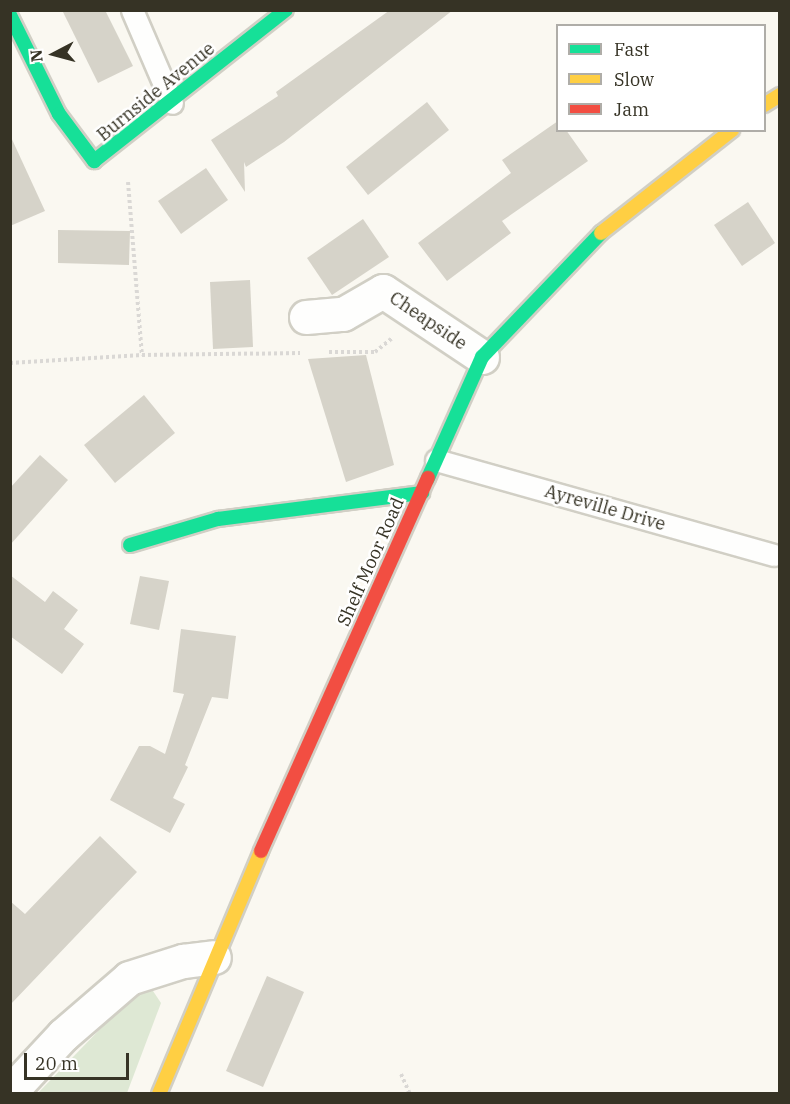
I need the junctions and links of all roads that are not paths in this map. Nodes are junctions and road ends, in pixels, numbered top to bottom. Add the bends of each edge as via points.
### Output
1 (132, 10) edge
2 (286, 10) edge
3 (10, 15) edge
4 (780, 95) edge
5 (172, 103) junction
6 (766, 104) edge
7 (729, 132) edge
8 (306, 317) dead end
9 (482, 357) junction
10 (436, 460) junction
11 (422, 493) junction
12 (130, 545) dead end
13 (774, 555) dead end
14 (214, 957) junction
15 (10, 1092) edge
16 (159, 1094) edge

1 - 5 lane
2 - 5 street, Burnside Avenue
3 - 5 street, Burnside Avenue via 59,114 94,161
4 - 6 street
7 - 9 street, Shelf Moor Road via 587,244
8 - 9 street, Cheapside via 343,314 383,291
9 - 10 street, Shelf Moor Road
10 - 11 street, Shelf Moor Road
10 - 13 lane, Ayreville Drive
11 - 12 street via 218,519
11 - 14 street, Shelf Moor Road
14 - 15 street via 183,961 129,978 63,1035
14 - 16 street, Shelf Moor Road

